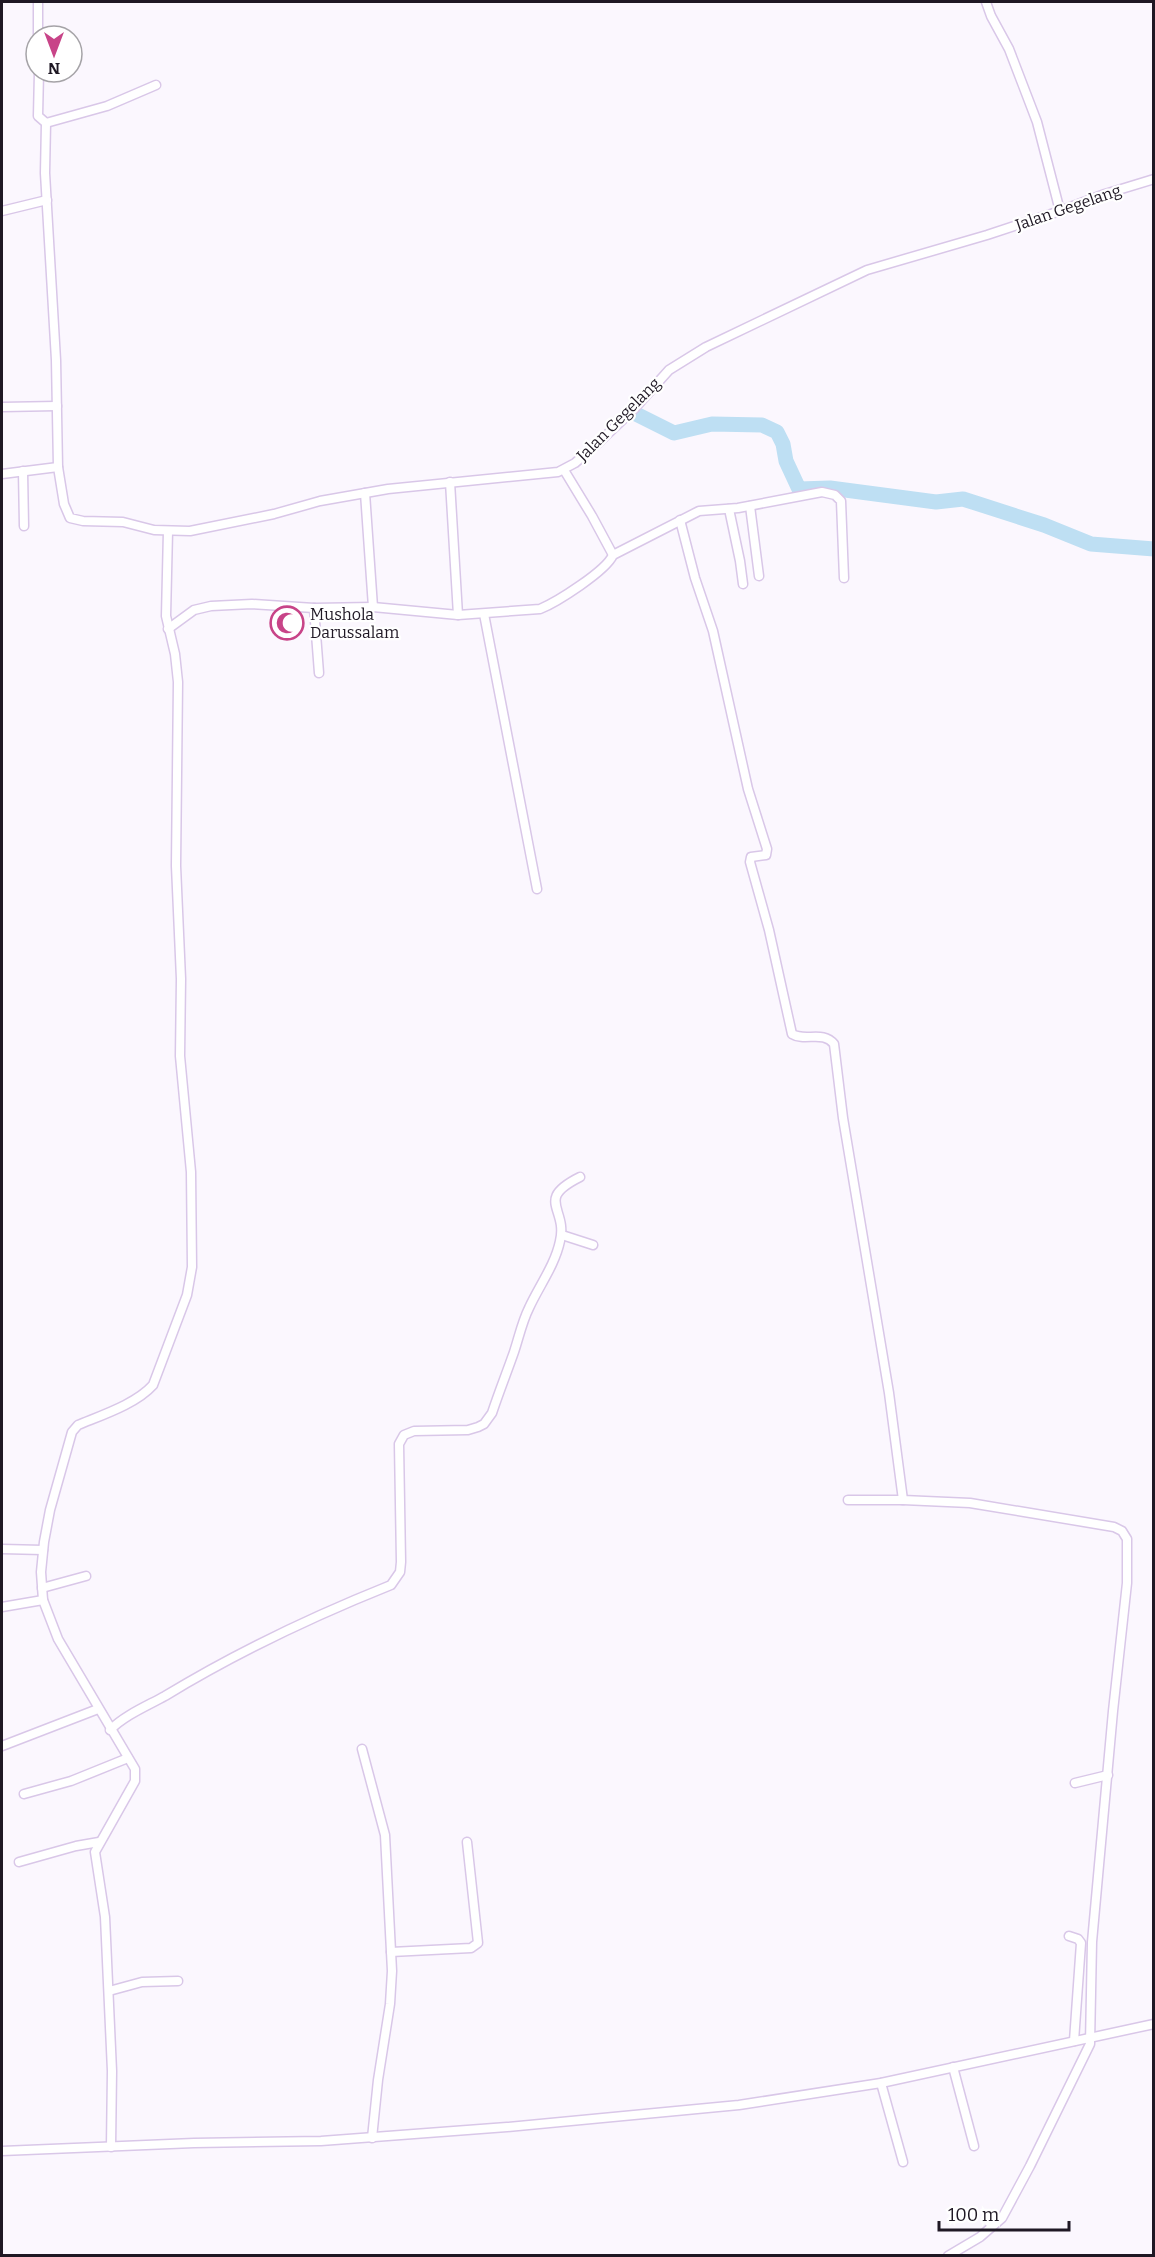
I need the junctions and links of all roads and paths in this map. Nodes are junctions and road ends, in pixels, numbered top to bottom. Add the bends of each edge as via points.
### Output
1 (38, 2) edge
2 (987, 2) edge
3 (39, 24) edge
4 (39, 84) edge
5 (156, 85) dead end
6 (46, 123) junction
7 (1154, 179) edge
8 (47, 200) junction
9 (2, 211) edge
10 (1060, 211) junction
11 (57, 406) junction
12 (2, 407) edge
13 (58, 466) junction
14 (564, 470) junction
15 (23, 471) junction
16 (2, 474) edge
17 (450, 482) junction
18 (365, 493) junction
19 (750, 506) junction
20 (729, 509) junction
21 (680, 520) junction
22 (24, 526) dead end
23 (168, 531) junction
24 (613, 555) junction
25 (759, 576) dead end
26 (844, 578) dead end
27 (743, 584) dead end
28 (373, 607) junction
29 (314, 608) junction
30 (484, 614) junction
31 (458, 615) junction
32 (168, 629) junction
33 (319, 673) dead end
34 (537, 889) dead end
35 (580, 1176) dead end
36 (562, 1234) junction
37 (593, 1245) dead end
38 (848, 1500) dead end
39 (903, 1500) junction
40 (2, 1549) edge
41 (44, 1550) junction
42 (86, 1576) dead end
43 (42, 1588) junction
44 (43, 1600) junction
45 (2, 1607) edge
46 (98, 1709) junction
47 (110, 1730) junction
48 (2, 1746) edge
49 (362, 1749) dead end
50 (128, 1758) junction
51 (1108, 1775) junction
52 (1075, 1783) dead end
53 (24, 1794) dead end
54 (99, 1842) junction
55 (467, 1842) dead end
56 (20, 1862) dead end
57 (1069, 1936) dead end
58 (391, 1953) junction
59 (178, 1981) dead end
60 (109, 1991) junction
61 (1154, 2024) edge
62 (1091, 2037) junction
63 (1074, 2041) junction
64 (953, 2067) junction
65 (881, 2083) junction
66 (372, 2138) junction
67 (111, 2146) junction
68 (974, 2146) dead end
69 (2, 2151) edge
70 (903, 2162) dead end
71 (948, 2256) edge

1 - 3 street
2 - 10 street via 1037,122
4 - 6 street, Jalan Gegelang via 38,116
5 - 6 street via 107,106
6 - 8 street, Jalan Gegelang
7 - 10 street, Jalan Gegelang
8 - 9 street
8 - 11 street, Jalan Gegelang
10 - 14 street, Jalan Gegelang via 867,270 706,347 669,370 621,421
11 - 12 street
11 - 13 street, Jalan Gegelang
13 - 15 street
13 - 23 street, Jalan Gegelang via 65,510 73,519
14 - 17 street, Jalan Gegelang
14 - 24 street
15 - 16 street
15 - 22 street
17 - 18 street, Jalan Gegelang
17 - 31 street
18 - 23 street, Jalan Gegelang via 197,530
18 - 28 street
19 - 20 street
19 - 25 street
19 - 26 street via 811,493 836,495 841,501
20 - 21 street via 699,511
20 - 27 street
21 - 24 street
21 - 39 street via 713,631 748,789 767,849 766,855 751,857 750,862 792,1034 800,1038 822,1036 834,1044
23 - 32 street
24 - 30 street via 609,564 548,606
28 - 29 street
28 - 31 street
29 - 32 street via 204,606
29 - 33 street
30 - 31 street
30 - 34 street
32 - 41 street via 178,682 180,1056 191,1172 192,1268 188,1295 153,1384 135,1400 78,1425 72,1432 50,1510
35 - 36 street via 556,1193
36 - 37 street
36 - 47 street via 555,1258 528,1309 492,1413 484,1424 468,1430 414,1431 404,1435 399,1444 401,1562 391,1584 223,1661
38 - 39 street
39 - 51 street via 970,1503 1122,1531 1128,1546 1127,1583
40 - 41 street
41 - 43 street
42 - 43 street
43 - 44 street
44 - 45 street
44 - 46 street via 58,1639
46 - 47 street
46 - 48 street
47 - 50 street
49 - 58 street via 385,1835
50 - 53 street via 71,1781
50 - 54 street via 136,1773 135,1781
51 - 52 street
51 - 62 street via 1092,1942
54 - 56 street
54 - 60 street via 96,1867 105,1917
55 - 58 street via 476,1946
57 - 63 street via 1081,1943
58 - 66 street via 390,2004
59 - 60 street via 142,1982
60 - 67 street
61 - 62 street
62 - 63 street
62 - 71 street via 1077,2074 1005,2213 992,2229
63 - 64 street
64 - 65 street
64 - 68 street
65 - 66 street via 739,2105
65 - 70 street
66 - 67 street
67 - 69 street

